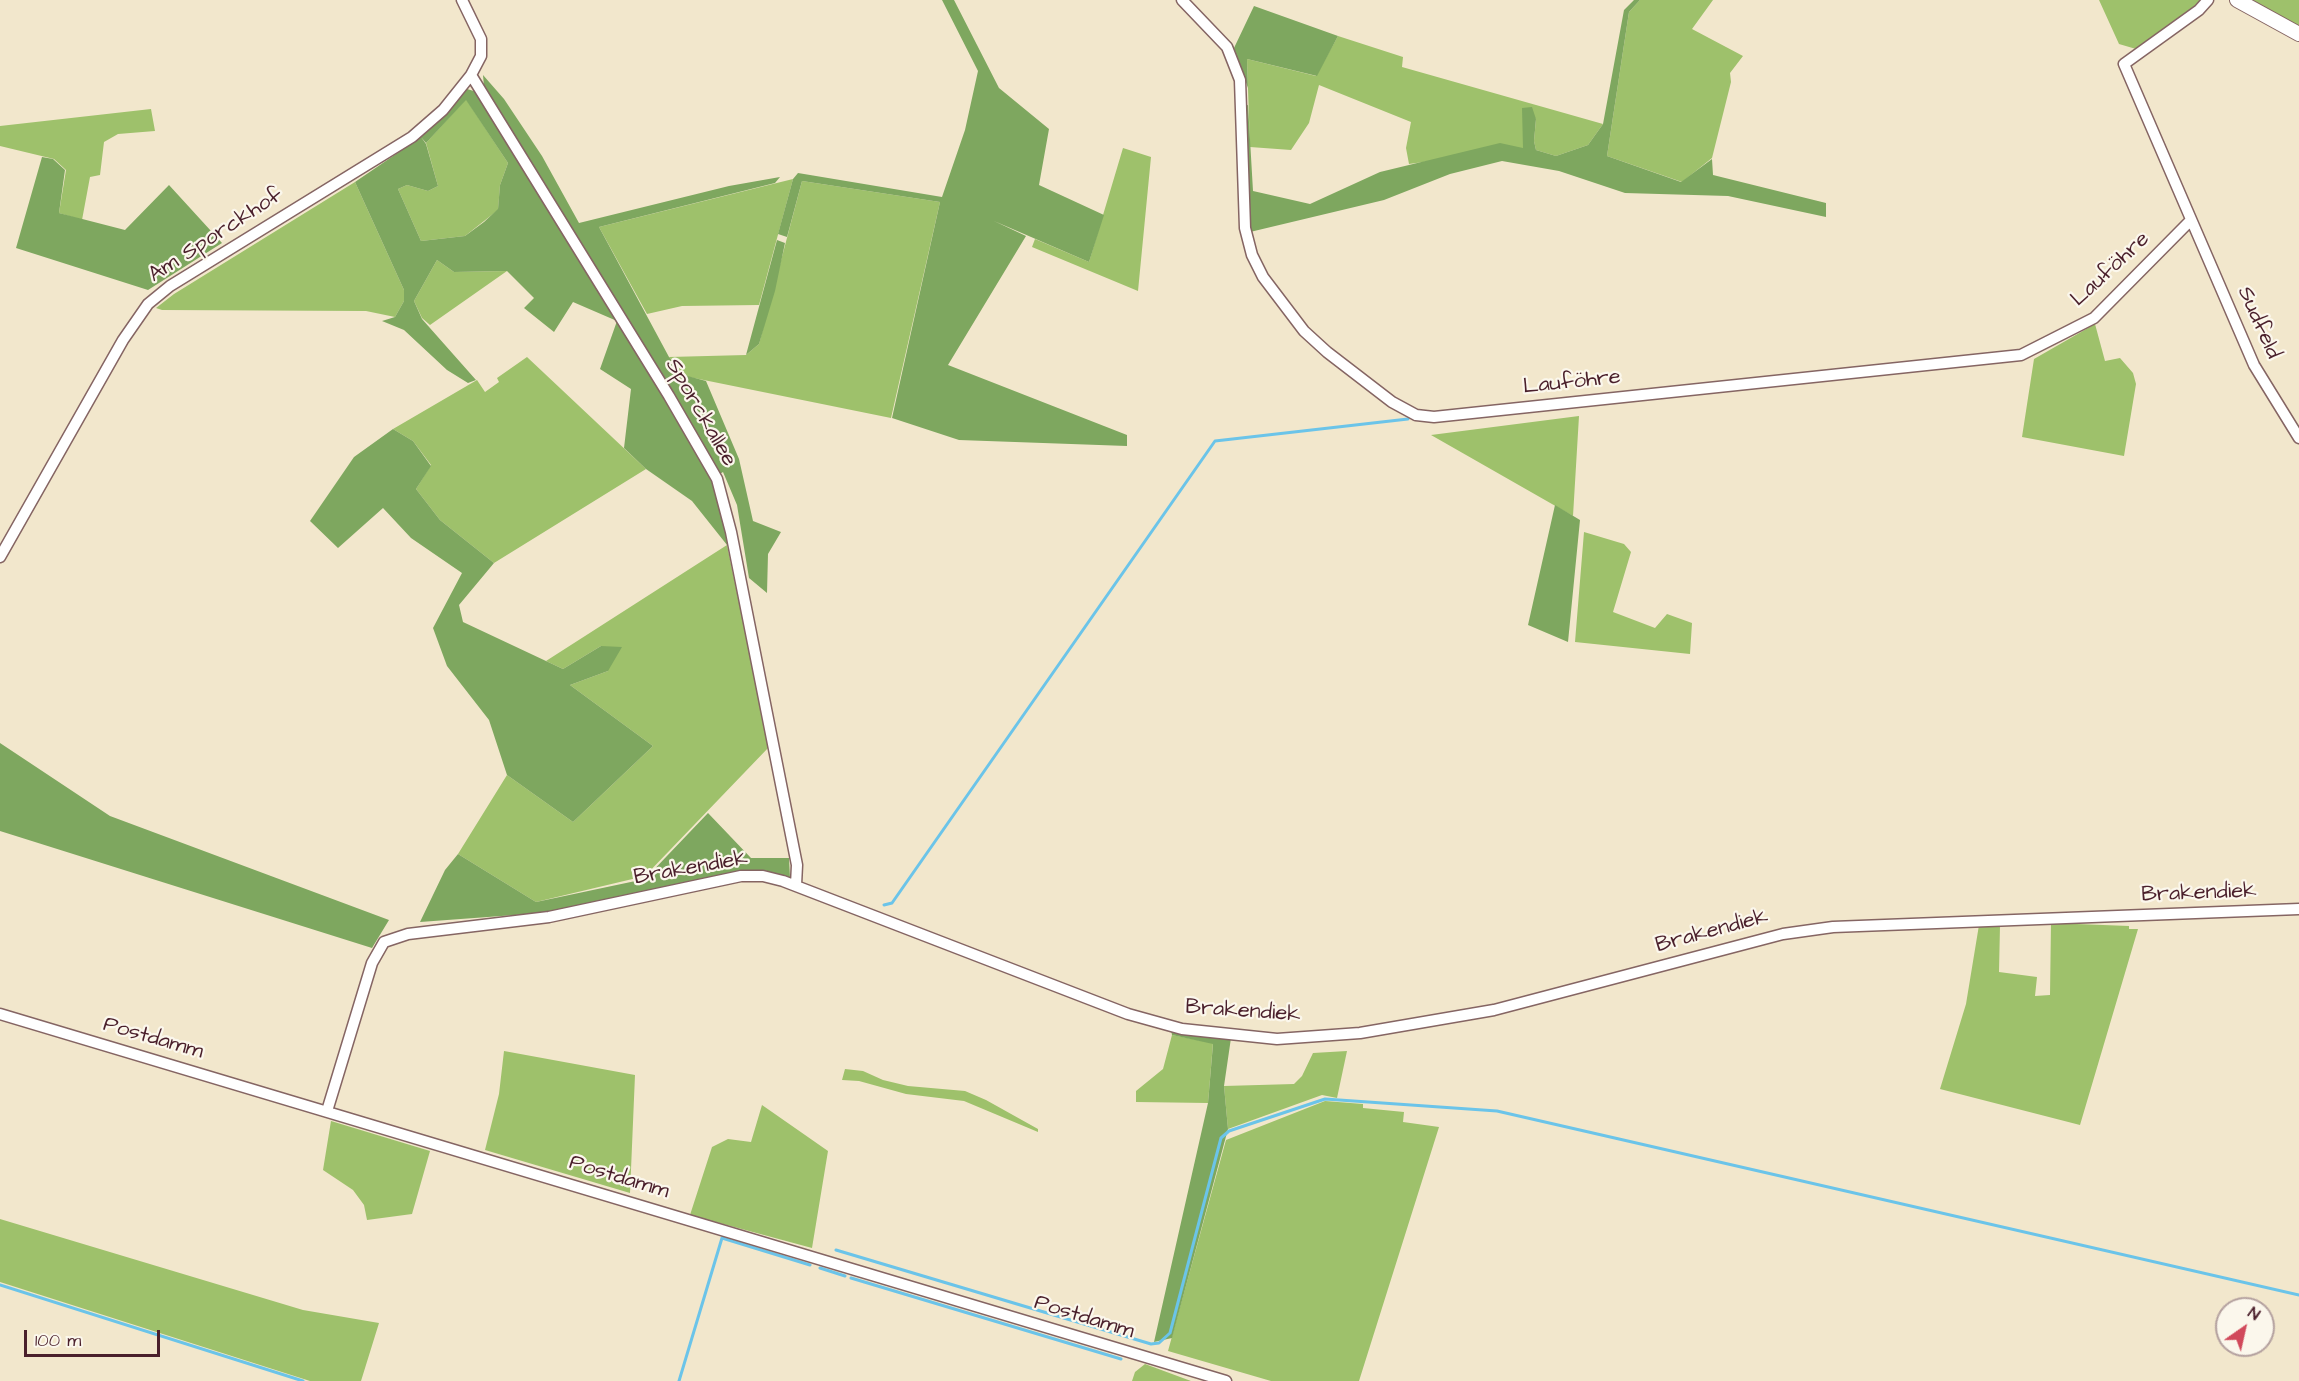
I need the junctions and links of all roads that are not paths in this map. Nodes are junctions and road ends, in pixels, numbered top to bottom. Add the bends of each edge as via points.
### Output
1 (462, 0) edge
2 (1182, 0) edge
3 (2208, 0) edge
4 (2237, 0) edge
5 (2299, 34) edge
6 (471, 75) junction
7 (2191, 220) junction
8 (2299, 438) edge
9 (0, 557) edge
10 (796, 885) junction
11 (2299, 909) edge
12 (0, 1014) edge
13 (327, 1111) junction
14 (1226, 1381) edge

1 - 6 street, Am Sporckhof via 481,39 482,56
2 - 7 street, Lauföhre via 1227,47 1240,80 1245,228 1263,278 1290,315 1327,352 1392,402 1416,415 1434,417 2021,355 2094,318
3 - 7 street, Sudfeld via 2124,64
4 - 5 street
6 - 9 street, Am Sporckhof via 443,110 412,137 148,303
6 - 10 street, Sporckallee via 717,479 731,531 797,865
7 - 8 street, Sudfeld via 2254,365
10 - 11 street, Brakendiek via 1128,1014 1182,1029 1277,1039 1360,1033 1494,1010 1784,934 1833,927
10 - 13 street, Brakendiek via 763,876 741,876 549,917 396,936 384,942 372,963
12 - 13 street, Postdamm
13 - 14 street, Postdamm

